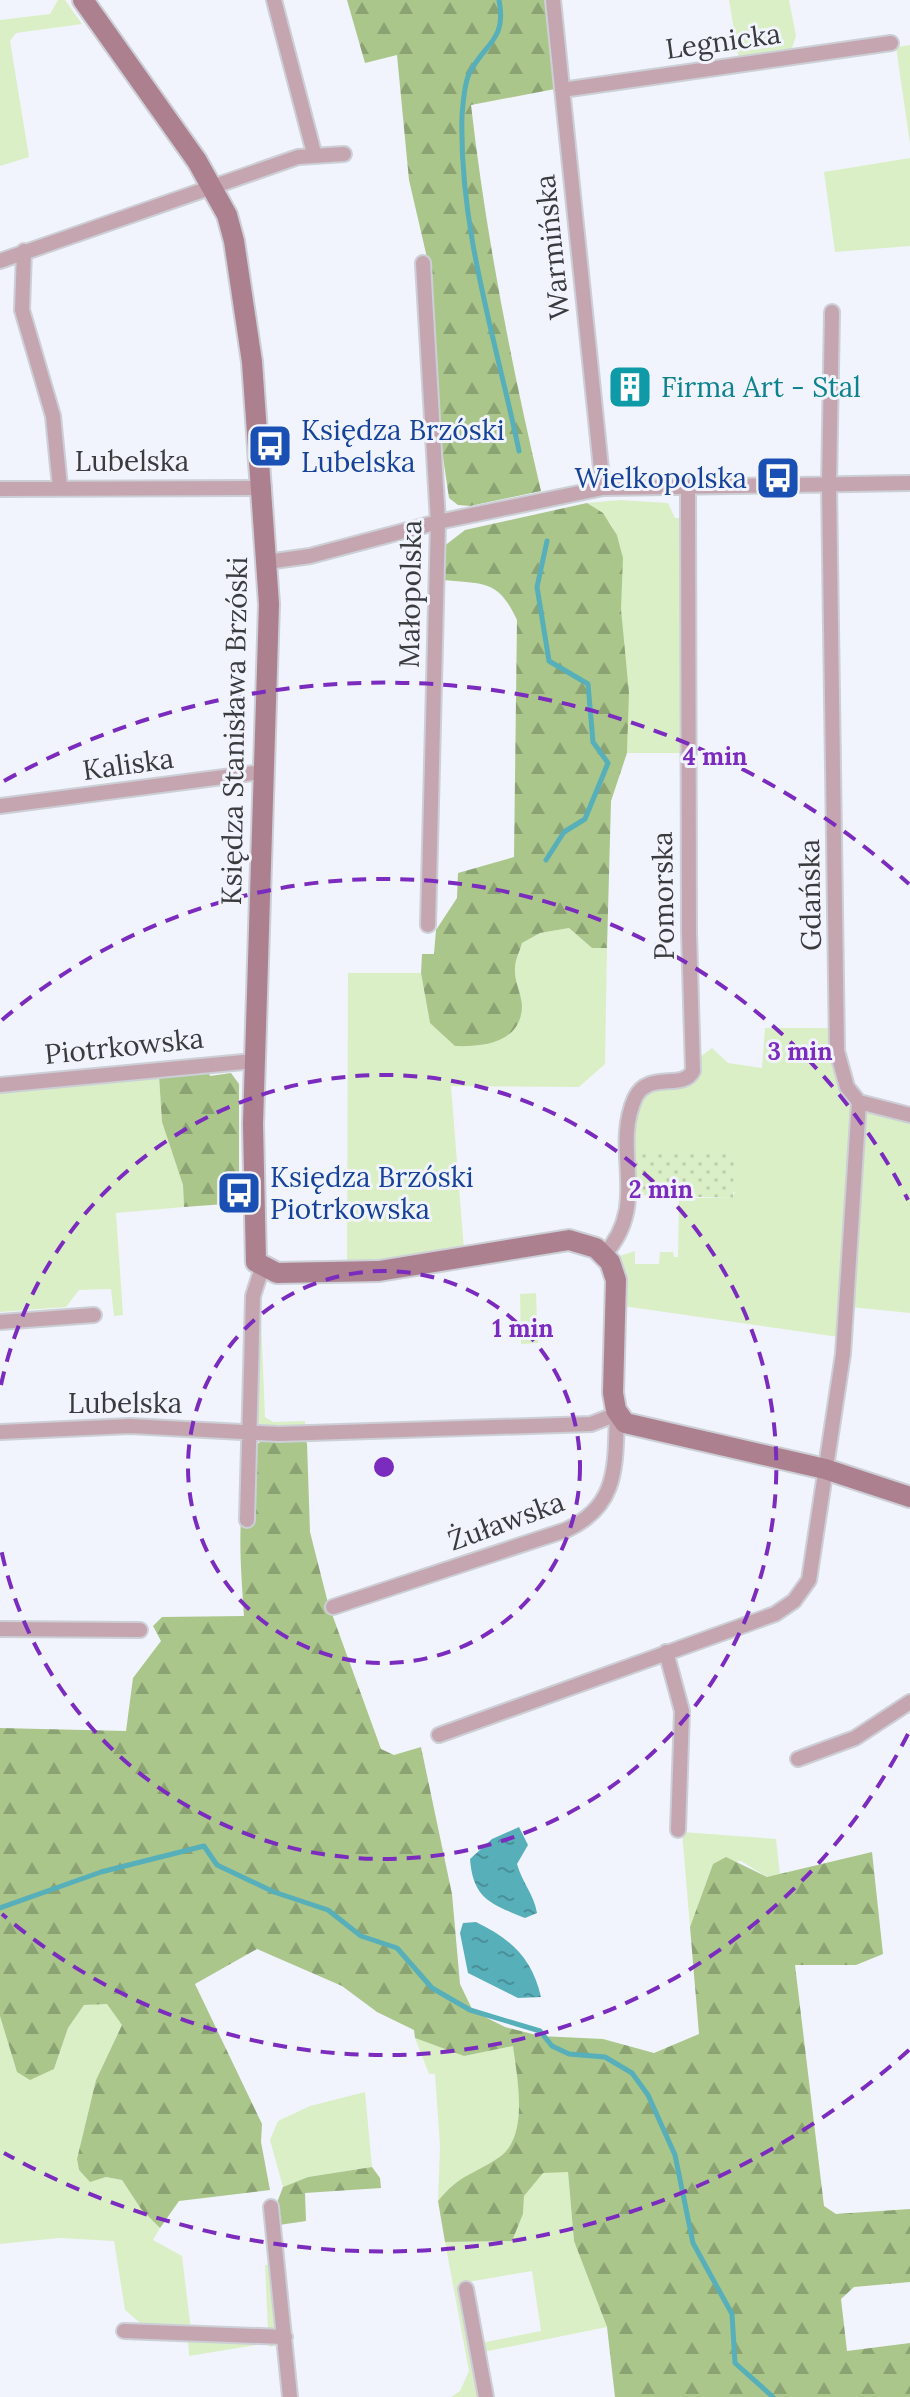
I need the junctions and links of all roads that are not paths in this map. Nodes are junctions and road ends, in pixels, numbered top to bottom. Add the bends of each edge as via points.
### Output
1 (83, 0) edge
2 (274, 0) edge
3 (553, 0) edge
4 (891, 43) dead end
5 (562, 90) junction
6 (314, 153) junction
7 (344, 154) dead end
8 (211, 186) junction
9 (24, 251) junction
10 (0, 261) edge
11 (423, 263) dead end
12 (832, 312) dead end
13 (910, 483) edge
14 (829, 485) junction
15 (60, 487) junction
16 (688, 487) junction
17 (264, 488) junction
18 (603, 488) junction
19 (0, 489) edge
20 (438, 522) junction
21 (267, 562) junction
22 (262, 772) junction
23 (0, 806) edge
24 (428, 925) dead end
25 (254, 1061) junction
26 (0, 1085) edge
27 (859, 1102) junction
28 (910, 1115) edge
29 (604, 1255) junction
30 (262, 1268) junction
31 (94, 1315) dead end
32 (0, 1322) edge
33 (617, 1414) junction
34 (249, 1431) junction
35 (0, 1432) edge
36 (825, 1469) junction
37 (910, 1497) edge
38 (247, 1520) dead end
39 (333, 1607) dead end
40 (0, 1629) edge
41 (140, 1630) dead end
42 (666, 1652) junction
43 (910, 1702) edge
44 (439, 1735) dead end
45 (798, 1759) dead end
46 (678, 1830) dead end
47 (271, 2207) dead end
48 (466, 2289) dead end
49 (124, 2331) dead end
50 (285, 2337) junction
51 (290, 2397) edge
52 (486, 2397) edge

1 - 8 street, Księdza Stanisława Brzóski
2 - 6 street
3 - 5 street, Warmińska
4 - 5 street, Legnicka
5 - 18 street, Warmińska
6 - 7 street
6 - 8 street
8 - 9 street
8 - 17 street, Księdza Stanisława Brzóski via 227,215 236,252
9 - 10 street
9 - 15 street via 22,310 53,416
11 - 20 street, Małopolska
12 - 14 street, Gdańska
13 - 14 street
14 - 16 street
14 - 27 street, Gdańska via 837,1051 847,1087
15 - 17 street, Lubelska
15 - 19 street, Lubelska
16 - 18 street
16 - 29 street, Pomorska via 693,1071 682,1080 650,1084 634,1100 627,1214 621,1234
17 - 21 street, Księdza Stanisława Brzóski
18 - 20 street
20 - 21 street
20 - 24 street, Małopolska
21 - 22 street, Księdza Stanisława Brzóski
22 - 23 street, Kaliska
22 - 25 street, Księdza Stanisława Brzóski
25 - 26 street, Piotrkowska
25 - 30 street, Księdza Stanisława Brzóski via 253,1254
27 - 28 street
27 - 36 street, Gdańska via 848,1299
29 - 30 street via 589,1243 569,1240 379,1271 289,1273
29 - 33 street via 616,1280
30 - 34 street, Księdza Stanisława Brzóski via 253,1296
31 - 32 street
33 - 34 street via 591,1424
33 - 36 street via 630,1426
33 - 39 street, Żuławska via 613,1478 591,1517 566,1530
34 - 35 street, Lubelska via 130,1426
34 - 38 street, Księdza Stanisława Brzóski
36 - 37 street
36 - 42 street, Gdańska via 809,1580 794,1601 775,1614
40 - 41 street
42 - 44 street, Gdańska
42 - 46 street via 682,1711
43 - 45 street via 855,1738
47 - 50 street
48 - 52 street
49 - 50 street
50 - 51 street

